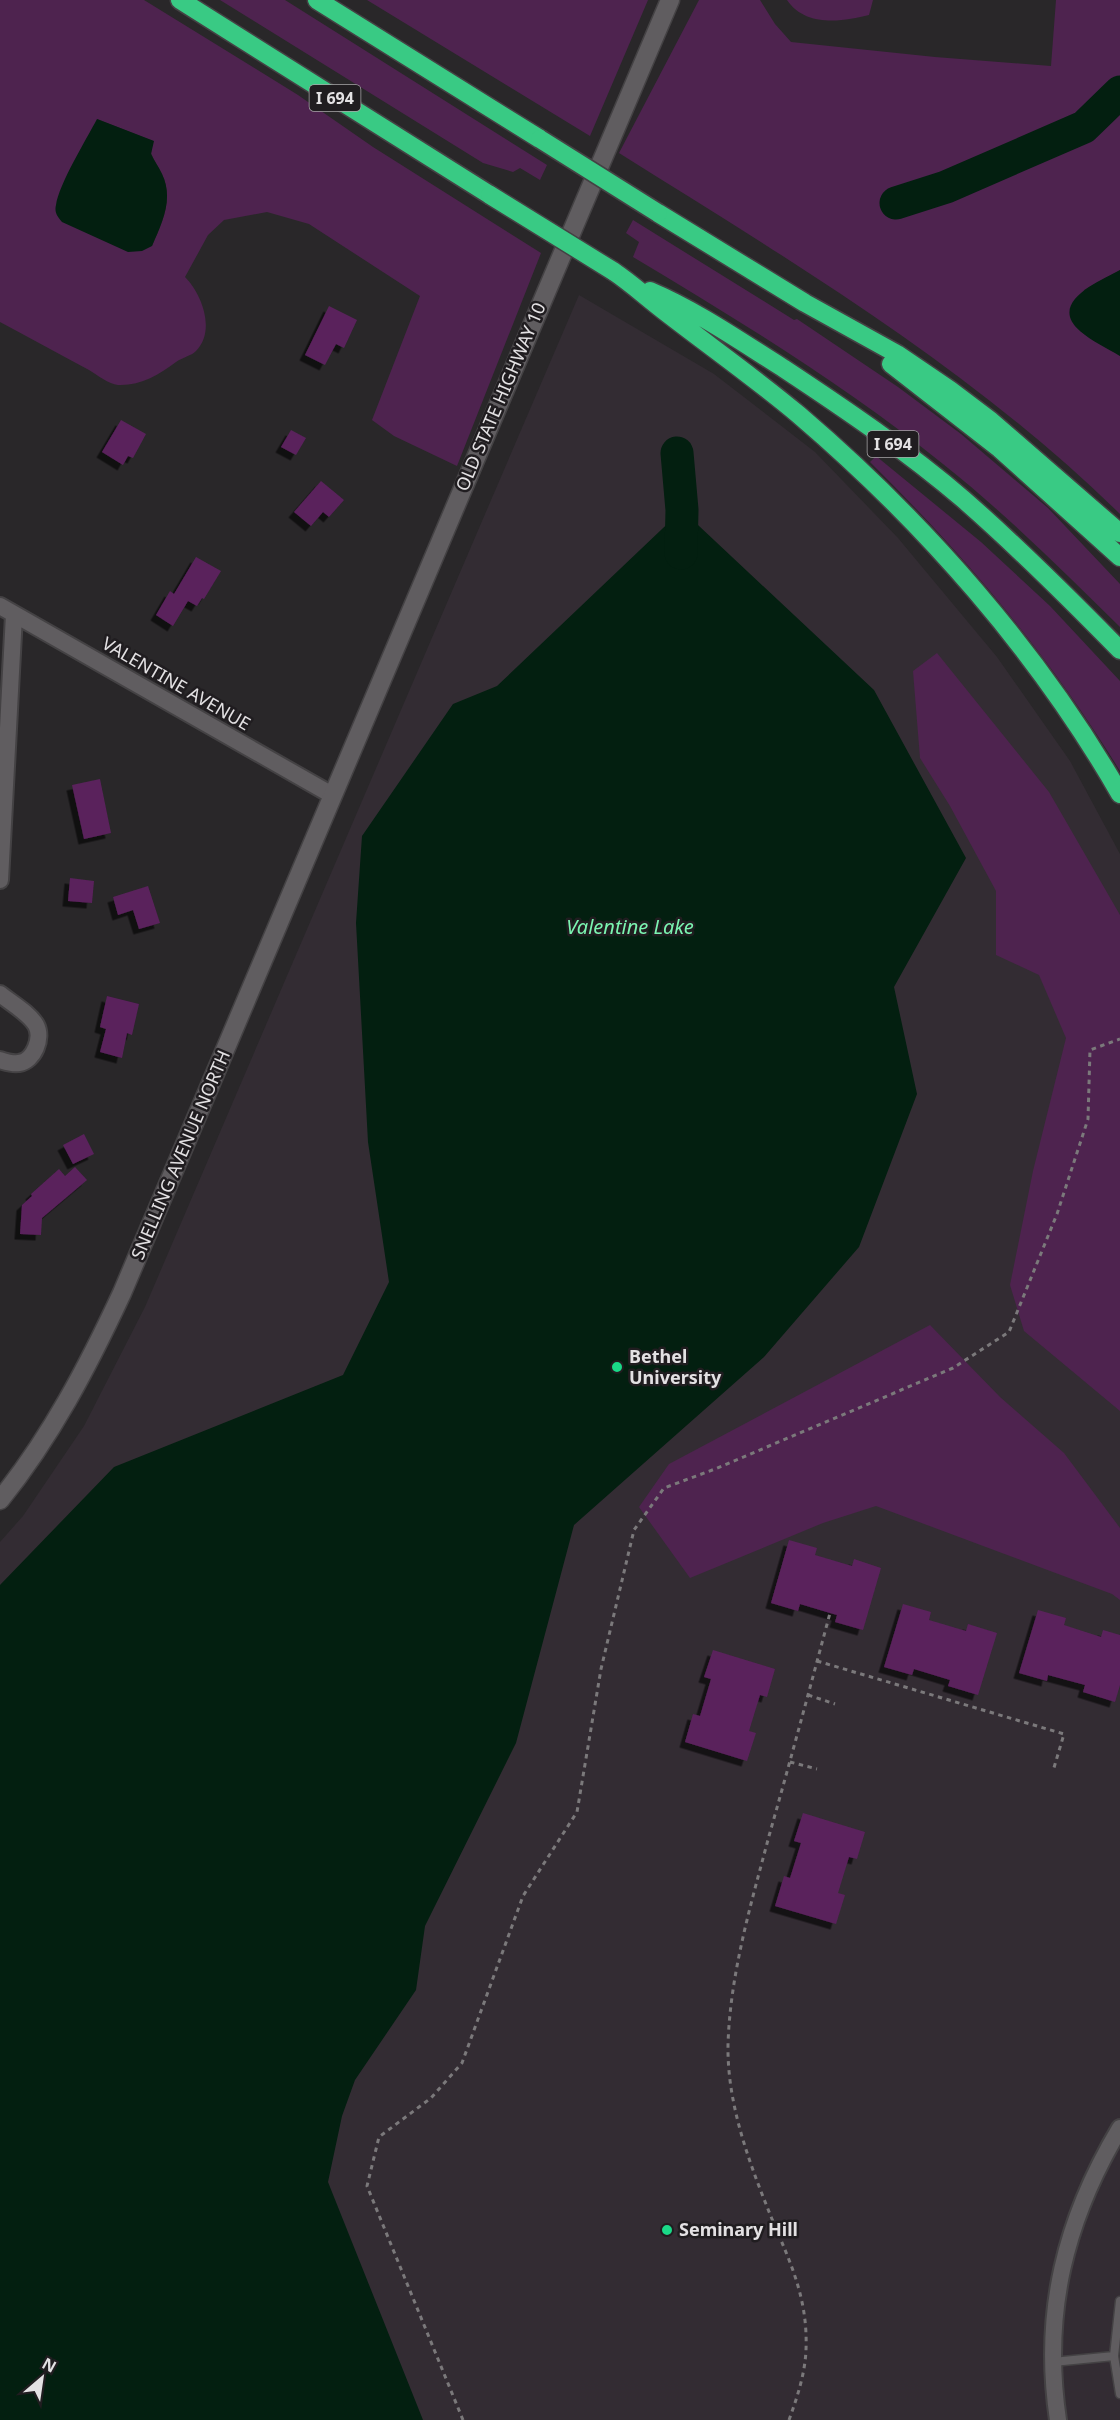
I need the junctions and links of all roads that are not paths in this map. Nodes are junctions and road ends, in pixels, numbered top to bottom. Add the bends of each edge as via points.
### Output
1 (180, 0) edge
2 (317, 0) edge
3 (670, 0) edge
4 (632, 283) junction
5 (1114, 535) edge
6 (1120, 557) edge
7 (7, 610) edge
8 (1120, 650) edge
9 (1120, 794) edge
10 (332, 795) junction
11 (0, 880) edge
12 (0, 994) edge
13 (0, 1060) edge
14 (0, 1500) edge
15 (1120, 2128) edge
16 (1120, 2301) edge
17 (1114, 2356) junction
18 (1053, 2362) junction
19 (1120, 2394) edge
20 (1058, 2420) edge

1 - 4 highway, I 694, bridge
2 - 5 highway, bridge via 950,390 991,421
3 - 10 street, OLD STATE HIGHWAY 10
4 - 8 highway, I 694 via 674,301 746,344 893,444 962,498
4 - 9 highway via 798,414 900,510 1016,642 1082,733
5 - 6 highway
7 - 10 street, VALENTINE AVENUE
7 - 11 street
10 - 14 street, SNELLING AVENUE NORTH via 118,1301 82,1375
12 - 13 street via 30,1019 38,1035 32,1055 26,1060
15 - 18 street via 1082,2201 1071,2234 1056,2301
16 - 17 lane
17 - 18 lane
17 - 19 lane
18 - 20 street

